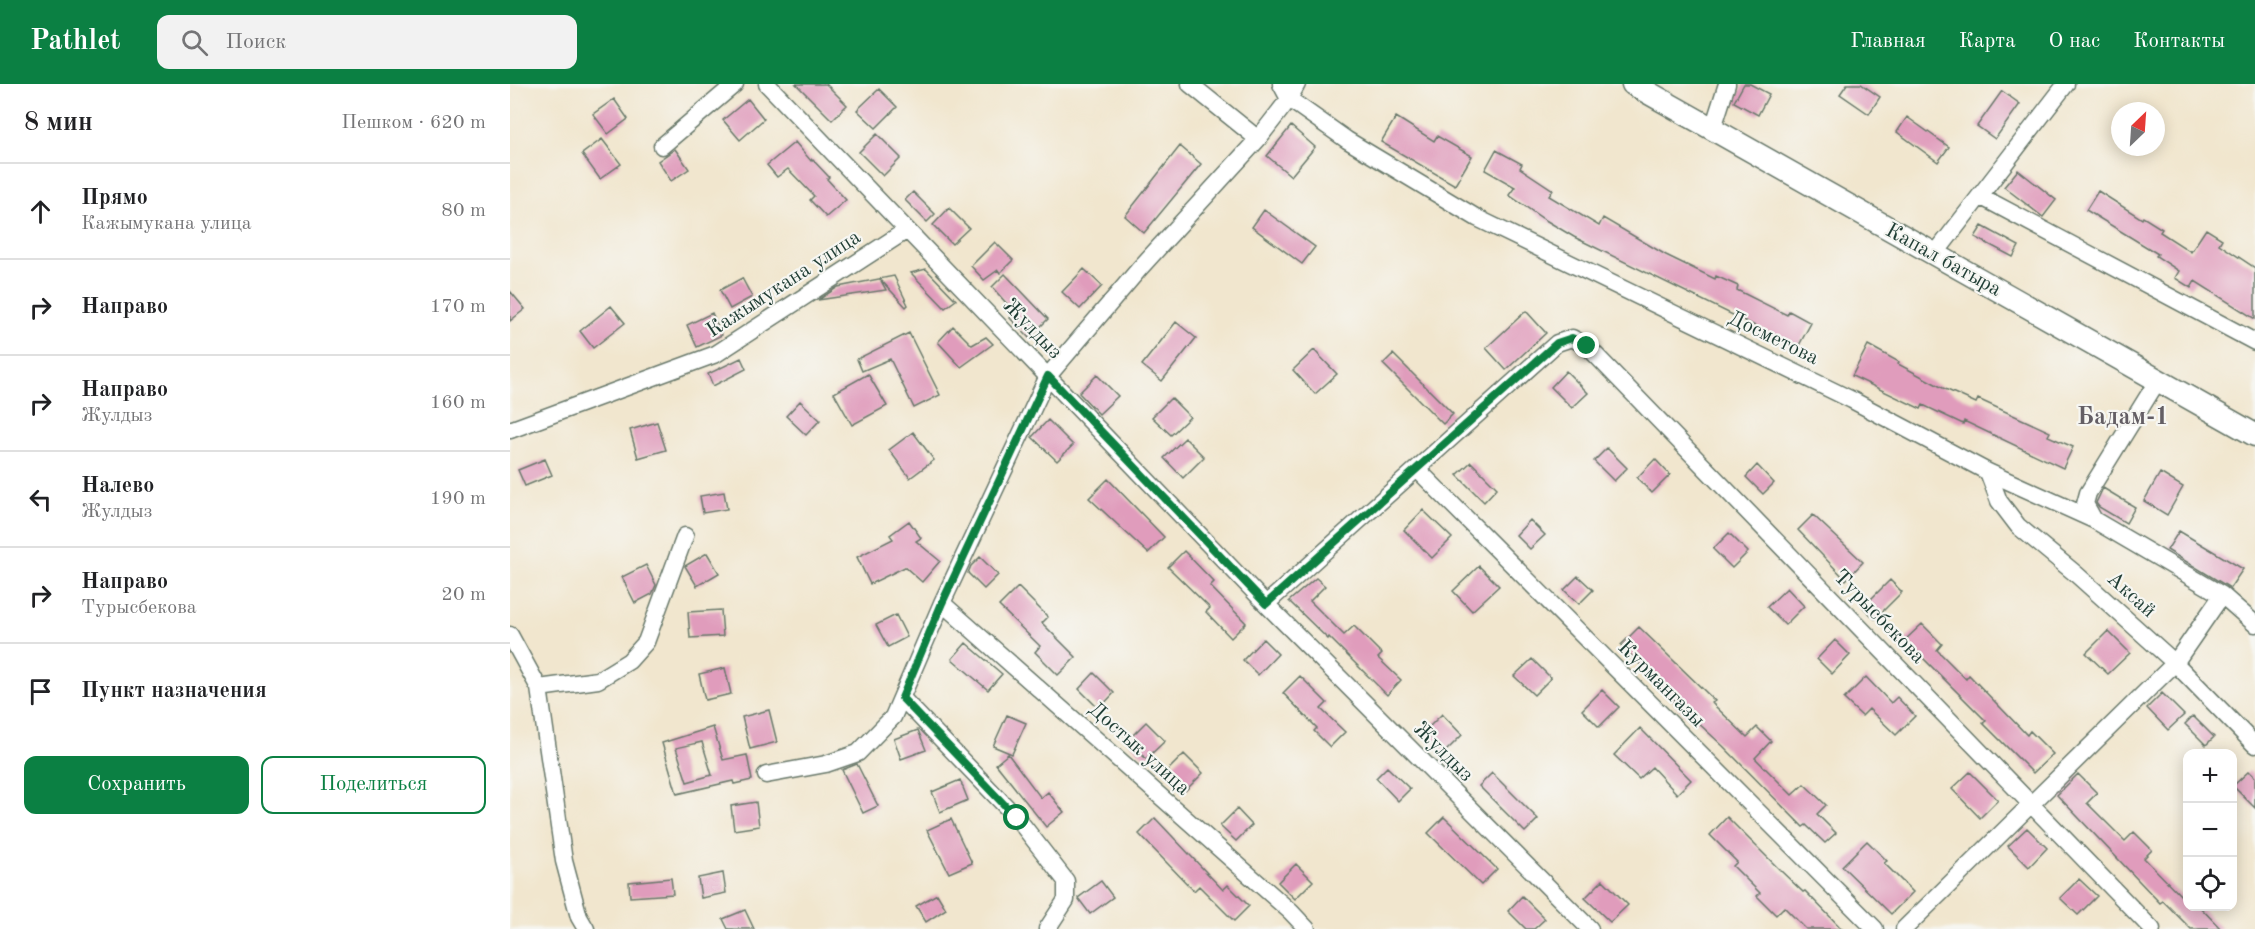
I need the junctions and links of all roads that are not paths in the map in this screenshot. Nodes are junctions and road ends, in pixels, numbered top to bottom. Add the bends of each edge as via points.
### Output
1 (735, 84) edge
2 (767, 84) edge
3 (1190, 84) edge
4 (1634, 84) edge
5 (1727, 84) edge
6 (2066, 84) edge
7 (1289, 89) edge
8 (1713, 128) junction
9 (1258, 139) junction
10 (662, 146) dead end
11 (1980, 196) junction
12 (907, 230) junction
13 (1935, 254) junction
14 (2255, 342) edge
15 (1048, 376) junction
16 (2158, 380) junction
17 (510, 429) edge
18 (2255, 435) edge
19 (1417, 469) junction
20 (1988, 472) junction
21 (2094, 520) junction
22 (685, 536) dead end
23 (2222, 595) junction
24 (942, 603) junction
25 (1266, 604) junction
26 (2255, 624) edge
27 (510, 635) edge
28 (2175, 663) junction
29 (539, 688) junction
30 (902, 698) junction
31 (2255, 745) edge
32 (766, 775) dead end
33 (2031, 804) junction
34 (586, 929) edge
35 (1047, 929) edge
36 (1306, 929) edge
37 (1590, 929) edge
38 (1875, 929) edge
39 (1904, 929) edge
40 (2152, 929) edge

1 - 10 street
2 - 12 street, Жулдыз
3 - 9 street
4 - 8 main road, Капал батыра
5 - 8 street
6 - 11 street
7 - 9 street
7 - 20 street, Досметова via 1356,146 1477,218 1852,400
8 - 13 main road, Капал батыра
9 - 15 street
11 - 13 street
11 - 14 street
12 - 15 street, Жулдыз
12 - 17 street, Кажымукана улица via 716,354
13 - 16 main road, Капал батыра
15 - 24 street
15 - 25 street, Жулдыз
16 - 18 main road, Капал батыра
16 - 21 street via 2088,493 2085,504
19 - 25 street
19 - 33 street, Турысбекова via 1557,343 1572,338 1587,346
19 - 38 street, Курмангазы
20 - 21 street, Досметова
20 - 28 street, Аксай via 1999,501 2018,526
21 - 23 street, Досметова
22 - 29 street via 646,642 629,661 598,681
23 - 26 street, Досметова
23 - 28 street
24 - 30 street
24 - 36 street, Достык улица
25 - 37 street, Жулдыз
27 - 29 street
28 - 31 street, Аксай
28 - 33 street
29 - 34 street via 564,861
30 - 32 street via 893,717 858,753 826,764
30 - 35 street via 1017,818 1066,881 1066,900
33 - 39 street
33 - 40 street, Турысбекова

